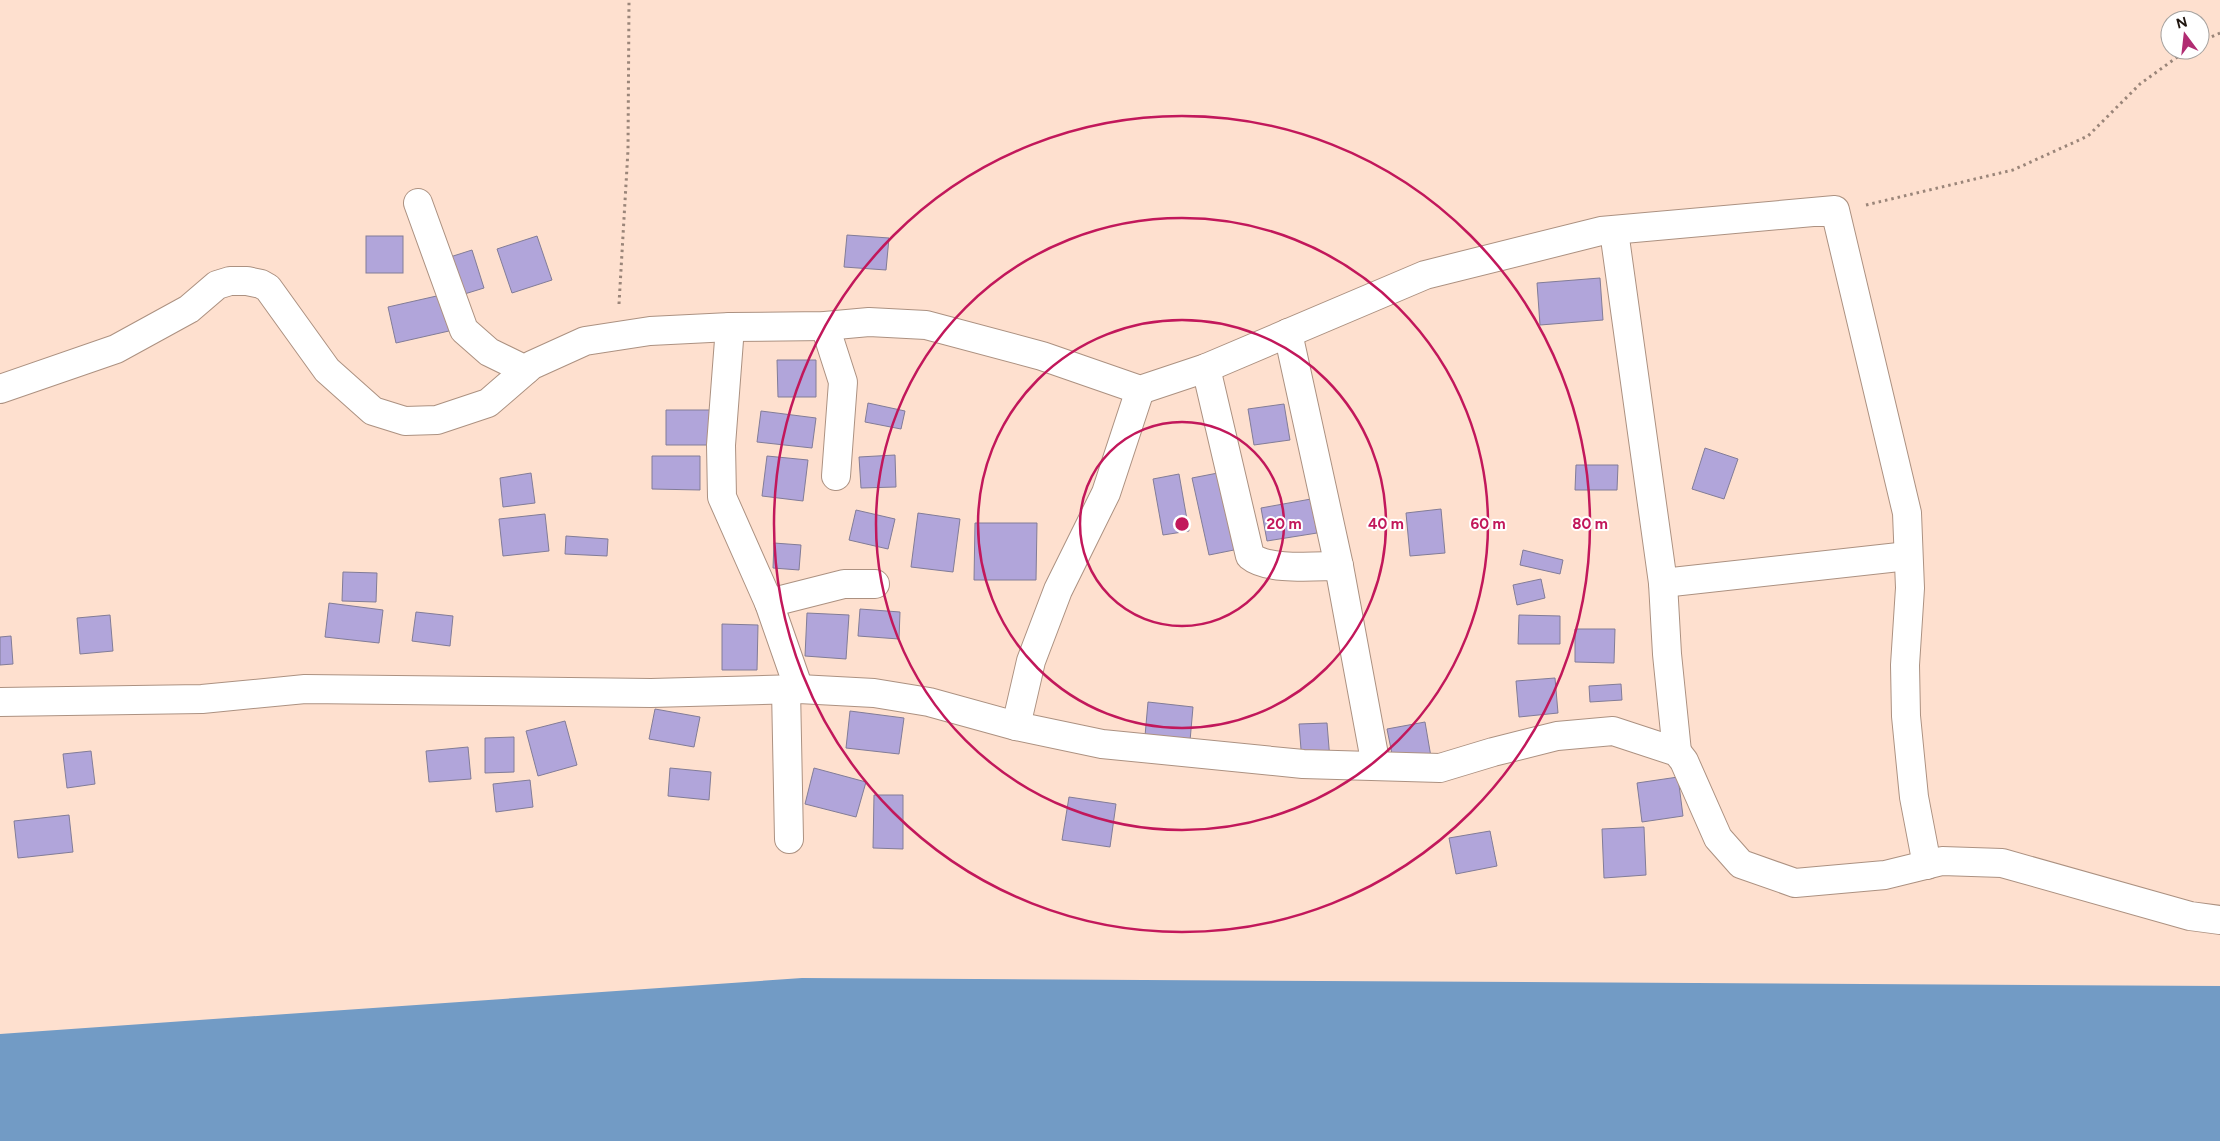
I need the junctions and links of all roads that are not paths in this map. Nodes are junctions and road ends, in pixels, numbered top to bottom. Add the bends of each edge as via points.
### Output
1 (418, 204) dead end
2 (1614, 231) junction
3 (825, 326) junction
4 (730, 327) junction
5 (1288, 333) junction
6 (1206, 368) junction
7 (526, 370) junction
8 (0, 389) edge
9 (1140, 390) junction
10 (836, 476) dead end
11 (1908, 556) junction
12 (1339, 566) junction
13 (1663, 583) junction
14 (875, 584) dead end
15 (769, 603) junction
16 (793, 689) junction
17 (0, 702) edge
18 (1016, 726) junction
19 (1676, 752) junction
20 (1376, 766) junction
21 (790, 839) dead end
22 (1927, 865) junction
23 (2220, 920) edge

1 - 7 street via 464,330 489,352
2 - 5 street via 1587,234 1425,275
2 - 11 street via 1835,210 1907,513
2 - 13 street
3 - 4 street
3 - 9 street via 869,322 926,325 1042,356
3 - 10 street via 843,382
4 - 7 street via 650,331 585,341
4 - 15 street via 721,445 722,496
5 - 6 street
5 - 12 street
6 - 9 street
6 - 12 street via 1250,556 1256,561 1281,565
7 - 8 street via 488,403 437,420 405,421 373,411 327,370 268,288 261,284 230,281 217,286 189,309 116,349
9 - 18 street via 1106,493 1058,590 1031,661
11 - 13 street
11 - 22 street via 1906,716 1914,797
12 - 20 street
13 - 19 street
14 - 15 street via 844,584
15 - 16 street
16 - 17 street via 651,693 305,689 202,699
16 - 18 street via 874,693 929,702
16 - 21 street
18 - 20 street via 1102,744 1303,764
19 - 20 street via 1613,731 1557,736 1440,768
19 - 22 street via 1684,761 1718,838 1741,864 1795,883 1886,875
22 - 23 street via 1942,861 2002,864 2190,916

